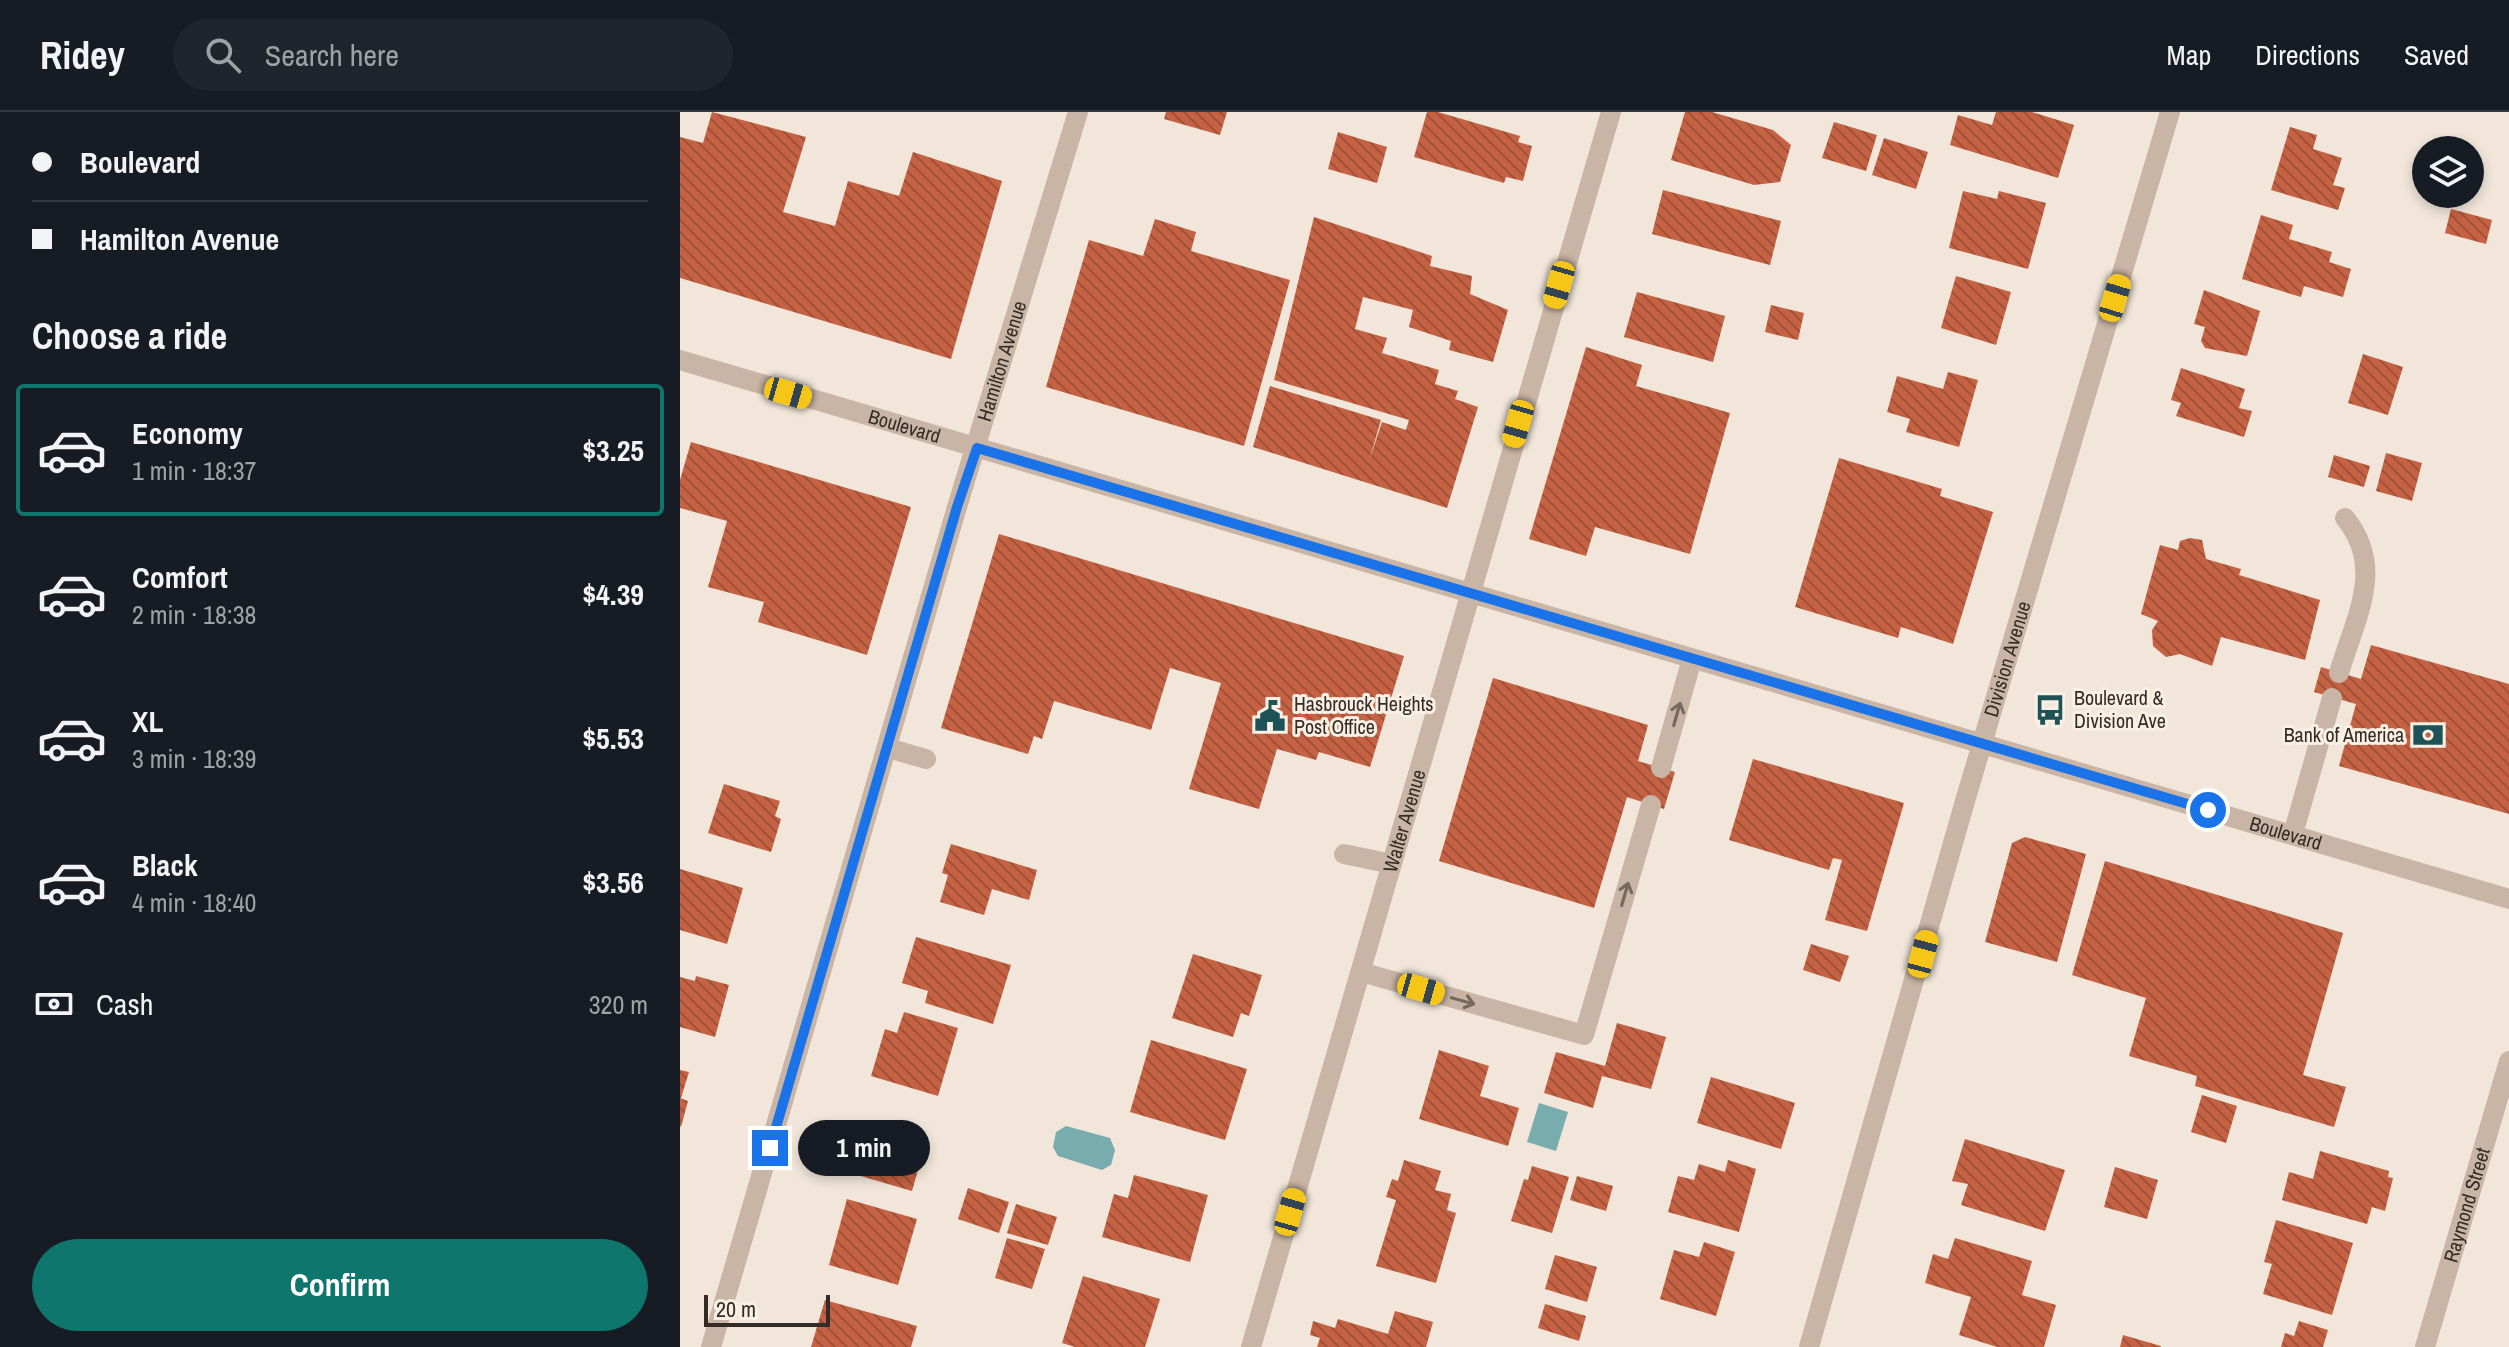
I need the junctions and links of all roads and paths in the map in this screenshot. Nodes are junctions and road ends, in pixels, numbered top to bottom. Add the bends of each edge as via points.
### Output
1 (1078, 112) edge
2 (1611, 112) edge
3 (2170, 112) edge
4 (680, 360) edge
5 (977, 448) junction
6 (2345, 518) dead end
7 (1471, 591) junction
8 (1692, 659) junction
9 (2339, 673) dead end
10 (2332, 698) dead end
11 (1982, 746) junction
12 (888, 748) junction
13 (926, 759) dead end
14 (1661, 768) dead end
15 (1651, 805) dead end
16 (2293, 834) junction
17 (1344, 854) dead end
18 (1392, 864) junction
19 (2509, 899) edge
20 (1361, 972) junction
21 (2509, 1061) edge
22 (711, 1347) edge
23 (1251, 1347) edge
24 (1809, 1347) edge
25 (2425, 1347) edge

1 - 5 street, Hamilton Avenue
2 - 7 street, Walter Avenue
3 - 11 street, Division Avenue
4 - 5 street, Boulevard
5 - 7 street, Boulevard
5 - 12 street, Hamilton Avenue
6 - 9 street via 2359,535 2368,577
7 - 8 street, Boulevard
7 - 18 street, Walter Avenue
8 - 11 street, Boulevard
14 -> 8 street
10 - 16 street
11 - 16 street, Boulevard
11 - 24 street, Division Avenue
12 - 13 street
12 - 22 street, Hamilton Avenue
20 -> 15 street via 1584,1035
16 - 19 street, Boulevard
17 - 18 street
18 - 20 street, Walter Avenue
20 - 23 street, Walter Avenue
21 - 25 street, Raymond Street

